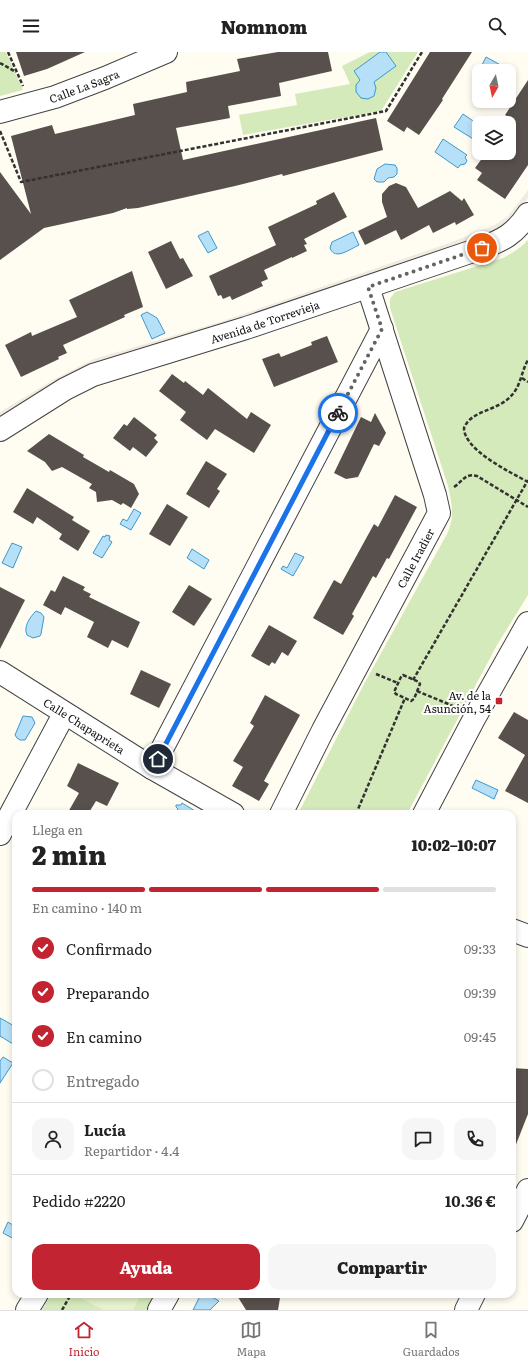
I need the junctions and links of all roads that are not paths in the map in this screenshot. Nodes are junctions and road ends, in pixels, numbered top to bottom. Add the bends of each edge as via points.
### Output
1 (166, 52) edge
2 (0, 112) edge
3 (528, 214) edge
4 (368, 287) junction
5 (382, 329) junction
6 (0, 430) edge
7 (528, 623) edge
8 (0, 672) edge
9 (64, 714) junction
10 (152, 768) junction
11 (13, 810) edge
12 (226, 810) edge
13 (283, 810) edge
14 (426, 810) edge
15 (12, 812) edge
16 (0, 834) edge
17 (516, 932) edge
18 (528, 936) edge
19 (528, 1190) edge
20 (516, 1213) edge
21 (34, 1298) edge
22 (166, 1298) edge
23 (472, 1298) edge
24 (27, 1310) edge
25 (159, 1310) edge
26 (466, 1310) edge

1 - 2 street, Calle La Sagra via 55,97
3 - 4 street, Avenida de Torrevieja via 521,225 499,241
4 - 5 street, Calle Iradier
4 - 6 street, Avenida de Torrevieja via 93,375 65,389
5 - 10 street
5 - 13 street, Calle Iradier via 439,513
7 - 14 street via 475,716
8 - 9 street, Calle Chapaprieta
9 - 10 street, Calle Chapaprieta
9 - 11 street
10 - 12 street, Calle Chapaprieta
15 - 16 street
17 - 18 street
19 - 20 street
21 - 24 street
22 - 25 street
23 - 26 street

